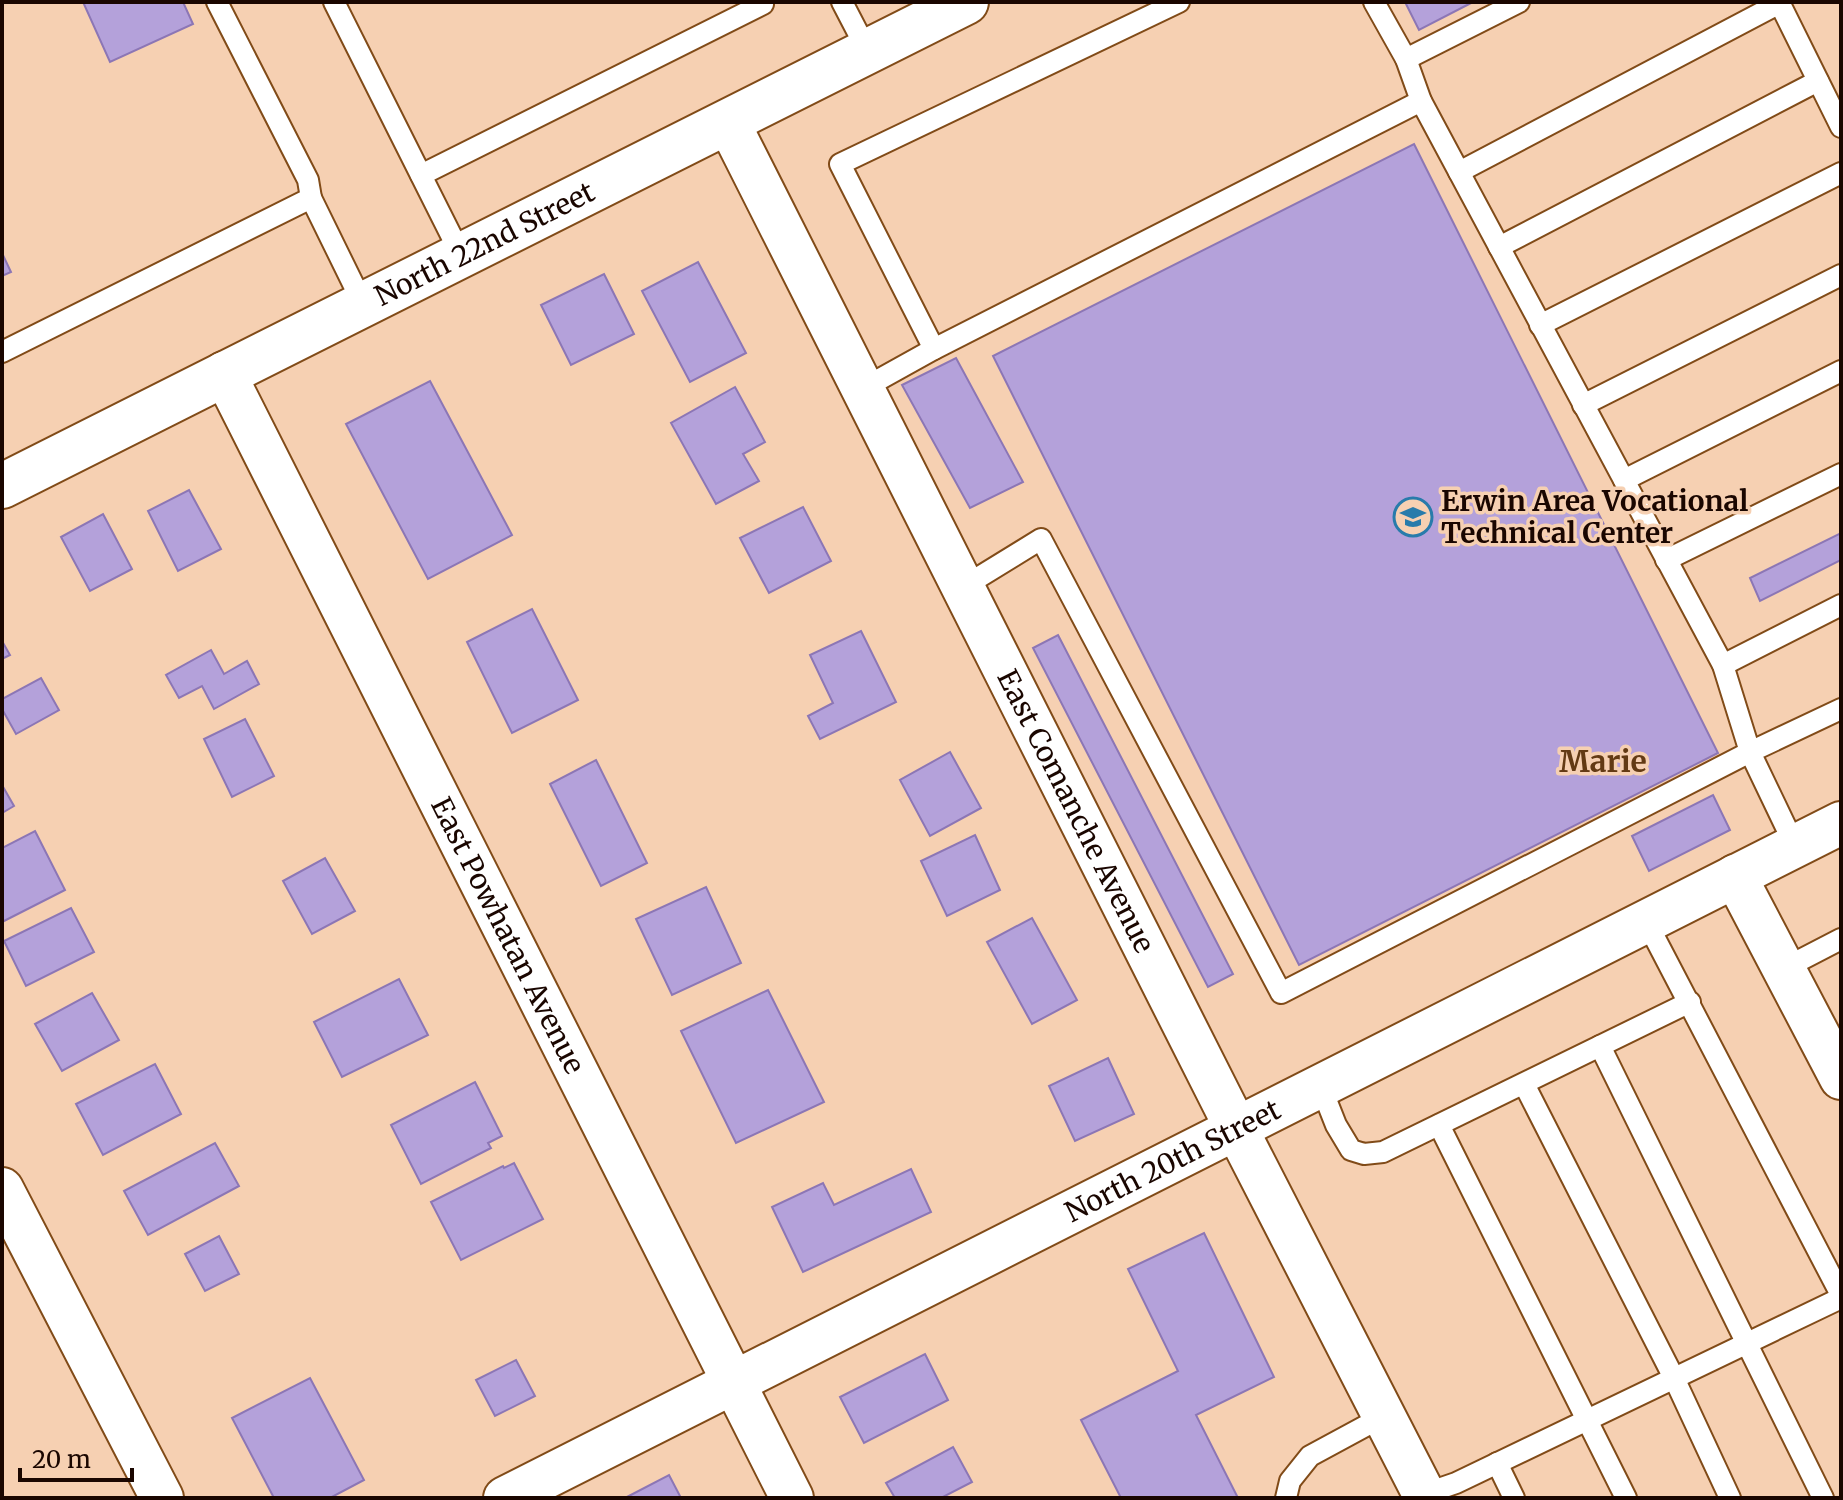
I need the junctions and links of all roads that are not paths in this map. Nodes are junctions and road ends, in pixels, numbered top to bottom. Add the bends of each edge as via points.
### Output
1 (217, 2) edge
2 (334, 2) edge
3 (842, 2) edge
4 (966, 2) edge
5 (1179, 2) edge
6 (1374, 2) edge
7 (1519, 2) edge
8 (1779, 2) edge
9 (763, 4) edge
10 (868, 52) junction
11 (1406, 59) junction
12 (1818, 81) junction
13 (1421, 101) junction
14 (728, 122) junction
15 (1841, 127) edge
16 (1459, 172) junction
17 (1841, 173) edge
18 (421, 175) junction
19 (311, 198) junction
20 (1499, 247) junction
21 (461, 255) junction
22 (1841, 275) edge
23 (363, 304) junction
24 (1540, 325) junction
25 (934, 349) junction
26 (2, 352) edge
27 (1841, 371) edge
28 (224, 373) junction
29 (862, 389) junction
30 (1583, 405) junction
31 (1841, 474) edge
32 (1624, 480) junction
33 (2, 486) edge
34 (1666, 560) junction
35 (963, 587) junction
36 (1841, 605) edge
37 (1723, 665) junction
38 (1841, 709) edge
39 (1750, 752) junction
40 (1841, 823) edge
41 (1795, 846) junction
42 (1735, 876) junction
43 (1646, 921) junction
44 (1841, 939) edge
45 (1783, 969) junction
46 (1690, 1002) junction
47 (1600, 1046) junction
48 (1841, 1078) edge
49 (1524, 1084) junction
50 (1321, 1087) junction
51 (1439, 1125) junction
52 (1237, 1130) junction
53 (2, 1189) edge
54 (1841, 1297) edge
55 (1747, 1343) junction
56 (1674, 1378) junction
57 (733, 1384) junction
58 (1384, 1416) junction
59 (1587, 1420) junction
60 (1497, 1463) junction
61 (1425, 1496) edge
62 (162, 1498) edge
63 (505, 1498) edge
64 (792, 1498) edge
65 (1286, 1498) edge
66 (1514, 1498) edge
67 (1626, 1498) edge
68 (1730, 1498) edge
69 (1823, 1498) edge

1 - 19 lane via 308,180
2 - 18 lane
3 - 10 lane
4 - 10 street, North 22nd Street
5 - 25 lane via 840,164
6 - 11 lane
7 - 11 lane
8 - 12 lane
8 - 16 lane
9 - 18 lane
10 - 14 street, North 22nd Street
11 - 13 lane
12 - 15 lane
12 - 20 lane
13 - 16 lane
13 - 25 lane
14 - 21 street, North 22nd Street
14 - 29 street, East Comanche Avenue
16 - 20 lane
17 - 24 lane
18 - 21 lane
19 - 23 lane
19 - 26 lane
20 - 24 lane
21 - 23 street, North 22nd Street
22 - 30 lane
23 - 28 street, North 22nd Street
24 - 30 lane
25 - 29 lane
27 - 32 lane
28 - 33 street, North 22nd Street
28 - 57 street, East Powhatan Avenue
29 - 35 street, East Comanche Avenue
30 - 32 lane
31 - 34 lane
32 - 34 lane
34 - 37 lane
35 - 39 lane via 1041,539 1281,993
35 - 52 street, East Comanche Avenue
36 - 37 lane
37 - 39 lane
38 - 39 lane
39 - 41 lane
40 - 41 street, North 20th Street
41 - 42 street, North 20th Street
42 - 43 street, North 20th Street
42 - 45 street
43 - 46 lane
43 - 50 street, North 20th Street
44 - 45 lane
45 - 48 street
46 - 47 lane
46 - 54 lane
47 - 49 lane
47 - 55 lane
49 - 51 lane
49 - 56 lane
50 - 51 lane via 1351,1150 1383,1152
50 - 52 street, North 20th Street
51 - 59 lane
52 - 57 street, North 20th Street
52 - 58 street, East Comanche Avenue
53 - 62 street
54 - 55 lane
55 - 56 lane
55 - 69 lane
56 - 59 lane
56 - 68 lane
57 - 63 street, North 20th Street
57 - 64 street, East Powhatan Avenue
58 - 61 street, East Comanche Avenue
58 - 65 lane via 1310,1456 1290,1481
59 - 60 lane
59 - 67 lane
60 - 61 lane
60 - 66 lane

